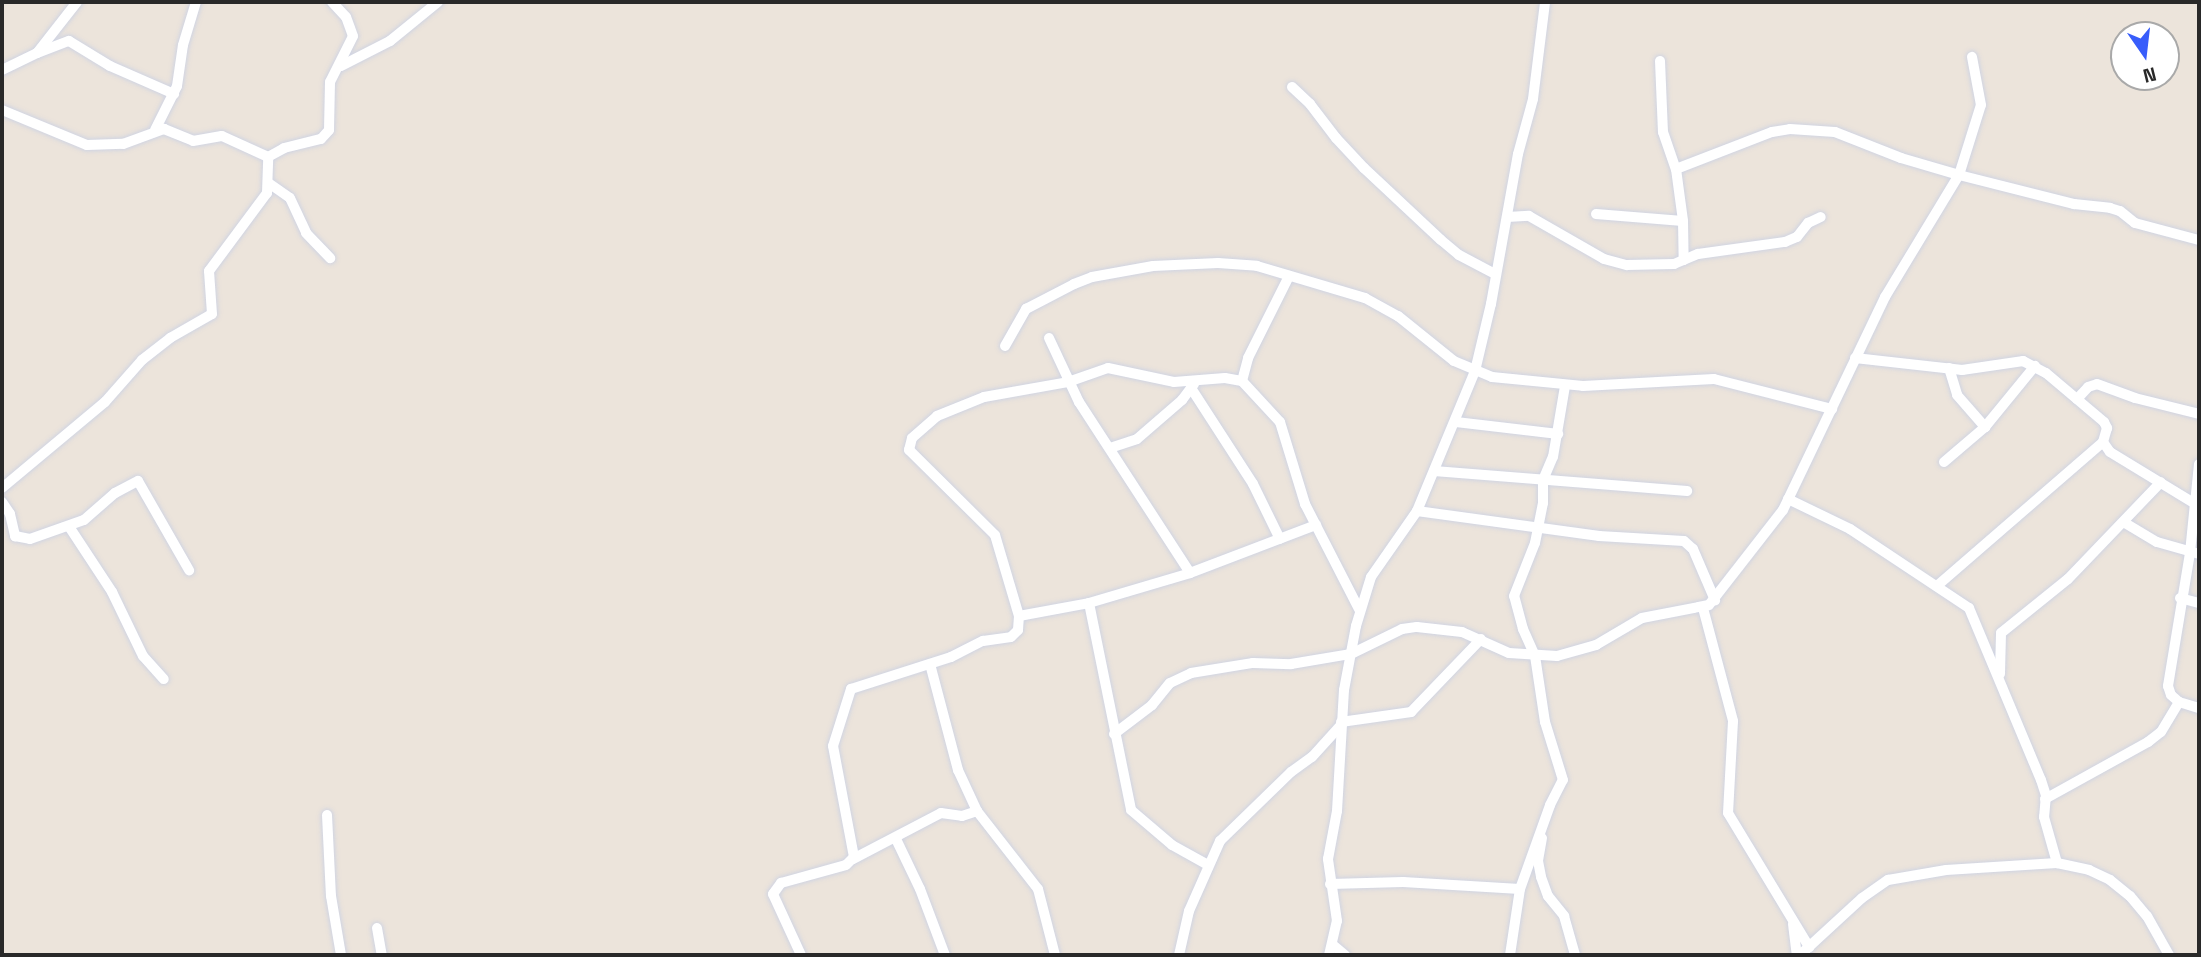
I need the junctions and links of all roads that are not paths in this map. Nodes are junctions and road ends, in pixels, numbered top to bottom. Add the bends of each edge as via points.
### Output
1 (77, 2) edge
2 (196, 2) edge
3 (332, 2) edge
4 (438, 2) edge
5 (1545, 2) edge
6 (37, 53) junction
7 (1972, 57) dead end
8 (1660, 61) dead end
9 (341, 66) junction
10 (2, 70) edge
11 (1292, 87) dead end
12 (174, 94) junction
13 (2, 110) edge
14 (159, 130) junction
15 (268, 157) junction
16 (1676, 169) junction
17 (1959, 175) junction
18 (270, 184) junction
19 (1597, 214) dead end
20 (1507, 217) junction
21 (1821, 217) dead end
22 (1684, 221) junction
23 (2199, 240) edge
24 (330, 258) dead end
25 (1684, 260) junction
26 (1495, 274) junction
27 (1289, 276) junction
28 (1049, 338) dead end
29 (1005, 346) dead end
30 (1855, 358) junction
31 (2035, 366) junction
32 (1949, 368) junction
33 (1475, 371) junction
34 (1068, 382) junction
35 (1242, 382) junction
36 (1194, 384) junction
37 (1565, 386) junction
38 (2077, 399) junction
39 (1832, 409) junction
40 (2199, 414) edge
41 (1456, 422) junction
42 (1985, 427) junction
43 (1558, 434) junction
44 (2103, 443) junction
45 (1110, 448) junction
46 (1944, 462) dead end
47 (2199, 464) edge
48 (1434, 471) junction
49 (1543, 480) junction
50 (2161, 482) junction
51 (2, 488) edge
52 (1687, 491) dead end
53 (1788, 499) junction
54 (2, 502) edge
55 (2194, 503) junction
56 (1417, 511) junction
57 (2125, 523) junction
58 (1316, 525) junction
59 (70, 527) junction
60 (1538, 528) junction
61 (1280, 539) junction
62 (2195, 553) edge
63 (189, 570) dead end
64 (1190, 573) junction
65 (1938, 585) junction
66 (2180, 598) junction
67 (1715, 600) junction
68 (1090, 603) junction
69 (2199, 603) edge
70 (1703, 608) junction
71 (1359, 609) junction
72 (1019, 616) junction
73 (1481, 639) junction
74 (1351, 654) junction
75 (1535, 656) junction
76 (930, 664) junction
77 (2000, 675) junction
78 (164, 679) dead end
79 (2179, 702) junction
80 (2199, 708) edge
81 (1341, 723) junction
82 (1114, 734) junction
83 (2045, 799) junction
84 (977, 811) junction
85 (327, 816) dead end
86 (1542, 831) junction
87 (896, 839) junction
88 (853, 859) junction
89 (2057, 863) junction
90 (1208, 865) junction
91 (1330, 884) junction
92 (1520, 889) junction
93 (1793, 920) junction
94 (377, 928) dead end
95 (1333, 945) junction
96 (1810, 947) junction
97 (341, 955) edge
98 (382, 955) edge
99 (801, 955) edge
100 (945, 955) edge
101 (1055, 955) edge
102 (1179, 955) edge
103 (1329, 955) edge
104 (1345, 955) edge
105 (1510, 955) edge
106 (1575, 955) edge
107 (1799, 955) edge
108 (2169, 955) edge

1 - 6 street
2 - 12 street
3 - 9 street via 352,28
4 - 9 street via 390,41
5 - 20 street via 1532,99
6 - 10 street
6 - 12 street via 69,40 110,66
7 - 17 street via 1981,105
8 - 16 street via 1663,132
9 - 15 street via 328,92 331,122 325,136
11 - 26 street via 1364,168 1441,240
12 - 14 street
13 - 14 street via 87,145 123,144
14 - 15 street via 193,141 222,136
15 - 18 street
16 - 17 street via 1760,135 1790,129 1849,135 1887,153
16 - 22 street
17 - 23 street via 2074,204 2110,208 2136,223
17 - 30 street via 1910,253
18 - 24 street via 290,198 306,233
18 - 51 street via 209,271 212,314 142,360 105,402
19 - 22 street
20 - 25 street via 1538,219 1615,264
20 - 26 street
21 - 25 street via 1785,242
22 - 25 street
26 - 33 street
27 - 29 street via 1257,266 1195,262 1092,277 1026,309
27 - 33 street via 1382,305 1441,352
27 - 35 street via 1248,358
28 - 34 street
30 - 32 street
30 - 39 street
31 - 32 street via 2018,360 1968,370
31 - 38 street
31 - 42 street
32 - 42 street via 1957,395
33 - 37 street
33 - 41 street
34 - 36 street via 1114,368
34 - 45 street
34 - 72 street via 958,406 937,416 908,444 913,456 993,532
35 - 36 street via 1225,378
35 - 58 street via 1280,422
36 - 45 street via 1137,439
36 - 61 street
37 - 39 street via 1714,379
37 - 43 street
38 - 40 street via 2097,384
38 - 44 street via 2105,422
39 - 53 street
41 - 43 street
41 - 48 street
42 - 46 street
43 - 49 street
44 - 50 street via 2121,460
44 - 65 street
45 - 64 street
47 - 55 street
48 - 49 street
48 - 56 street
49 - 52 street
49 - 60 street
50 - 55 street
50 - 57 street
53 - 65 street via 1850,529
53 - 67 street via 1770,530
54 - 59 street via 18,538
55 - 62 street
56 - 60 street
56 - 71 street via 1371,577
57 - 62 street via 2157,542
57 - 77 street via 2048,598 2001,633
58 - 61 street
58 - 71 street
59 - 63 street via 138,481
59 - 78 street via 113,592 143,656
60 - 67 street via 1684,541 1693,549
60 - 75 street via 1514,596
61 - 64 street
62 - 66 street
64 - 68 street
65 - 77 street via 1969,607
66 - 69 street
66 - 79 street via 2168,686
67 - 70 street
68 - 72 street
68 - 82 street
70 - 75 street via 1654,614 1583,650
70 - 93 street via 1732,721 1728,813
71 - 74 street
72 - 76 street via 1014,635 983,641
73 - 74 street via 1462,632 1409,628
73 - 75 street via 1509,653
73 - 81 street via 1411,712
74 - 81 street
74 - 82 street via 1184,675
75 - 86 street via 1545,722 1563,780
76 - 84 street via 958,770
76 - 88 street via 855,685 848,697 833,746
77 - 83 street
79 - 80 street
79 - 83 street via 2161,732 2148,742
81 - 90 street via 1312,757 1226,834
81 - 91 street via 1337,811 1328,859
82 - 90 street via 1131,810 1172,845
83 - 89 street via 2044,817
84 - 87 street via 962,816 941,813
84 - 101 street via 1038,889
85 - 97 street via 331,896
86 - 92 street
86 - 106 street via 1541,877 1548,896 1564,916
87 - 88 street
87 - 100 street
88 - 99 street via 781,883 774,890 773,898
89 - 96 street via 1946,870 1888,880
89 - 108 street via 2090,870 2130,896
90 - 102 street via 1189,911
91 - 92 street via 1429,882
91 - 95 street via 1337,921
92 - 105 street
93 - 96 street
93 - 107 street
94 - 98 street
95 - 103 street
95 - 104 street
96 - 107 street

